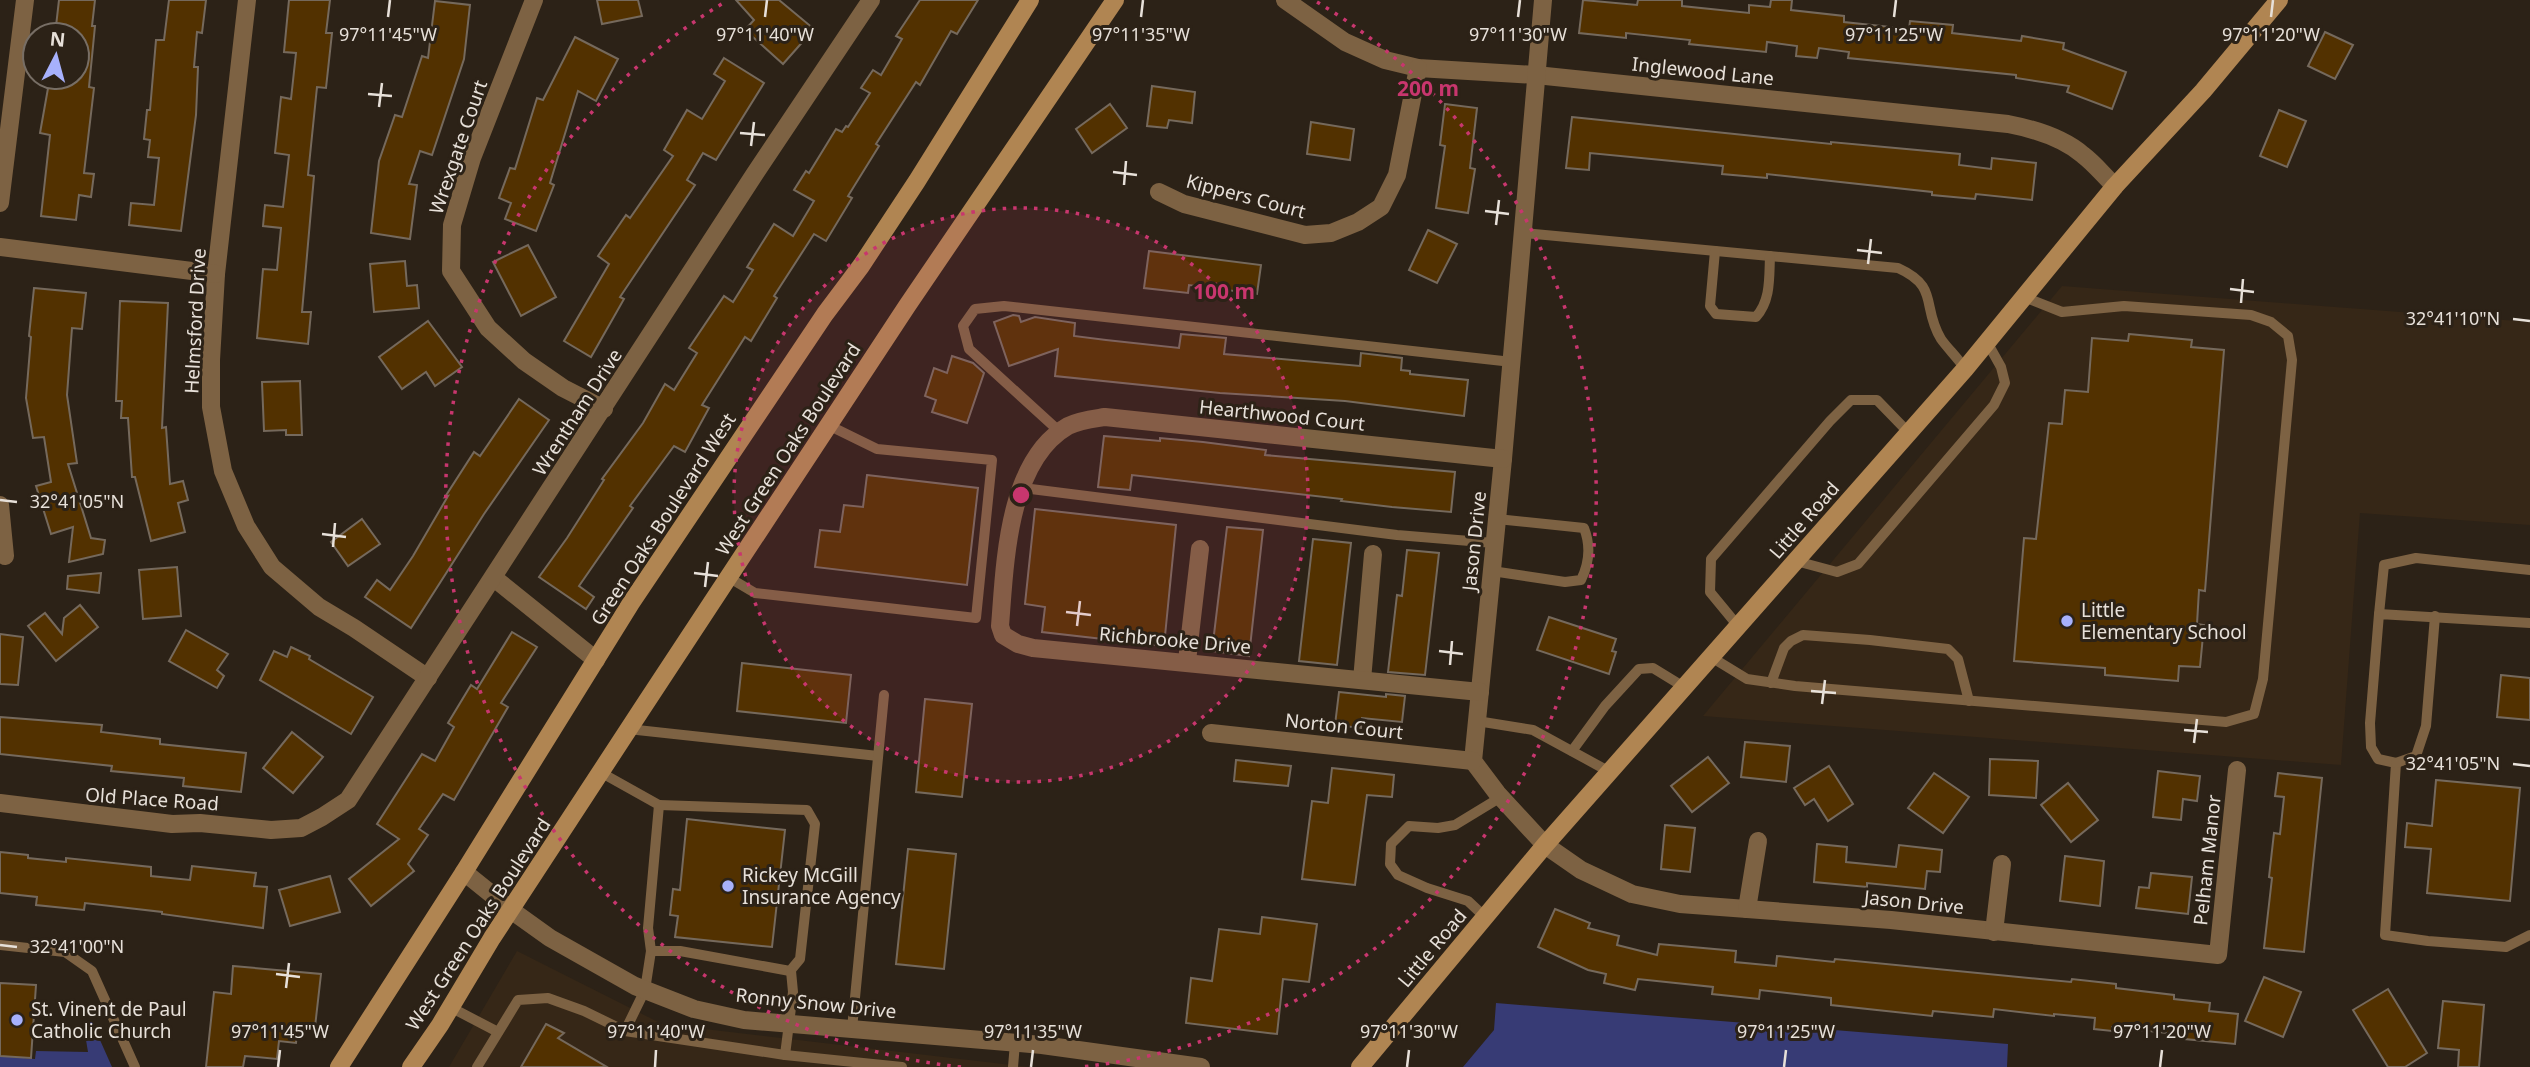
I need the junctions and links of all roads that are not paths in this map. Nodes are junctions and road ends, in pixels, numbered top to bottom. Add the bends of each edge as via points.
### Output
1 (25, 0) edge
2 (247, 0) edge
3 (534, 0) edge
4 (1030, 0) edge
5 (1115, 0) edge
6 (1543, 0) edge
7 (2279, 0) edge
8 (1293, 2) edge
9 (865, 3) edge
10 (1418, 68) junction
11 (1536, 75) junction
12 (2115, 186) junction
13 (1159, 192) dead end
14 (0, 203) edge
15 (1523, 233) junction
16 (0, 247) edge
17 (1715, 251) junction
18 (1770, 256) junction
19 (216, 274) junction
20 (2024, 297) junction
21 (1987, 341) junction
22 (1511, 362) junction
23 (1965, 369) junction
24 (604, 409) junction
25 (828, 425) junction
26 (1060, 432) junction
27 (1909, 433) junction
28 (1503, 459) junction
29 (1023, 488) junction
30 (0, 505) edge
31 (1497, 519) junction
32 (1494, 543) junction
33 (1200, 549) dead end
34 (1373, 554) dead end
35 (5, 556) dead end
36 (1796, 561) junction
37 (2530, 570) edge
38 (1492, 571) junction
39 (728, 577) junction
40 (494, 578) junction
41 (2379, 614) junction
42 (2435, 616) junction
43 (2530, 623) edge
44 (1738, 626) junction
45 (1711, 657) junction
46 (596, 660) junction
47 (1186, 661) junction
48 (428, 678) junction
49 (1362, 680) junction
50 (1771, 682) junction
51 (1684, 687) junction
52 (1480, 692) junction
53 (884, 695) dead end
54 (1969, 701) junction
55 (1476, 721) junction
56 (628, 729) junction
57 (1211, 733) dead end
58 (1572, 751) junction
59 (878, 756) junction
60 (1473, 761) junction
61 (2396, 763) junction
62 (2237, 770) dead end
63 (600, 772) junction
64 (1610, 772) junction
65 (1501, 797) junction
66 (0, 803) edge
67 (659, 805) junction
68 (301, 828) joint
69 (1758, 841) dead end
70 (1545, 845) junction
71 (2002, 864) dead end
72 (464, 872) junction
73 (1746, 909) junction
74 (511, 910) junction
75 (1485, 917) junction
76 (1994, 932) junction
77 (2530, 935) edge
78 (0, 944) edge
79 (651, 951) junction
80 (2218, 955) joint
81 (790, 971) junction
82 (645, 990) junction
83 (450, 1007) junction
84 (789, 1023) junction
85 (852, 1029) junction
86 (625, 1031) junction
87 (498, 1032) junction
88 (1015, 1042) junction
89 (785, 1055) junction
90 (135, 1067) edge
91 (339, 1067) edge
92 (411, 1067) edge
93 (477, 1067) edge
94 (902, 1067) edge
95 (1013, 1067) edge
96 (1201, 1067) edge
97 (1360, 1067) edge

1 - 14 street
2 - 19 street, Helmsford Drive
3 - 24 street, Wrexgate Court via 472,158 452,225 451,271 488,328 524,361
4 - 46 main road, Green Oaks Boulevard West via 918,181 786,371
5 - 25 main road, West Green Oaks Boulevard
6 - 11 street, Jason Drive
7 - 12 main road, Little Road
8 - 10 street, Inglewood Lane via 1345,42 1385,60
9 - 24 street, Wrentham Drive
10 - 11 street, Inglewood Lane
10 - 13 street, Kippers Court via 1397,175 1381,207 1358,222 1331,233 1305,235 1184,204
11 - 12 street, Inglewood Lane via 2008,124 2046,134 2082,154
11 - 15 street, Jason Drive
12 - 20 main road, Little Road
15 - 17 lane
15 - 22 street, Jason Drive
16 - 19 street
17 - 18 lane
17 - 18 lane via 1710,306 1716,314 1756,317 1768,295
18 - 23 lane via 1898,268 1912,274 1925,287 1941,339
19 - 48 street, Helmsford Drive via 211,407 223,471 246,526 272,567 319,607
20 - 21 main road, Little Road
20 - 54 lane via 2062,312 2123,306 2251,315 2271,322 2288,336 2292,360 2263,678 2254,713 2226,722
21 - 23 main road, Little Road
21 - 36 lane via 2005,383 1994,405 1858,564 1837,572
22 - 26 lane via 1004,306 975,309 963,326 969,349
22 - 28 street, Jason Drive
23 - 27 main road, Little Road
24 - 40 street, Wrentham Drive
25 - 39 main road, West Green Oaks Boulevard
25 - 39 lane via 877,449 992,460 976,618 755,593
26 - 28 street, Hearthwood Court via 1081,421 1105,417
26 - 29 street, Richbrooke Drive via 1038,454
27 - 36 main road, Little Road
27 - 44 lane via 1877,400 1852,400 1830,421 1712,559 1710,592
28 - 31 street, Jason Drive
29 - 32 lane
29 - 47 street, Richbrooke Drive via 1005,568 1003,635 1033,648
30 - 35 street
31 - 32 street, Jason Drive
31 - 38 lane via 1584,528 1589,540 1587,569 1581,580 1565,582
32 - 38 street, Jason Drive
33 - 47 street
34 - 49 street
36 - 44 main road, Little Road
37 - 41 lane via 2416,558 2384,565
38 - 52 street, Jason Drive
39 - 56 main road, West Green Oaks Boulevard
40 - 46 street
40 - 48 street, Wrentham Drive
41 - 42 lane
41 - 61 lane via 2371,747 2378,759
42 - 43 lane
42 - 61 lane via 2426,726 2416,757
44 - 45 main road, Little Road
45 - 50 lane via 1747,679
45 - 51 main road, Little Road
46 - 72 main road, Green Oaks Boulevard West
47 - 49 street, Richbrooke Drive
48 - 68 street, Wrentham Drive via 348,800
49 - 52 street, Richbrooke Drive
50 - 54 lane
50 - 54 lane via 1784,648 1803,635 1870,640 1948,649 1958,659
51 - 58 lane via 1653,668 1639,669
51 - 64 main road, Little Road
52 - 55 street, Jason Drive
53 - 59 lane
55 - 58 lane via 1532,730
55 - 60 street, Jason Drive
56 - 59 lane
56 - 63 main road, West Green Oaks Boulevard
57 - 60 street, Norton Court
58 - 64 lane
59 - 85 lane
60 - 65 street, Jason Drive
61 - 77 lane via 2385,935 2506,947
62 - 80 street, Pelham Manor
63 - 67 lane
63 - 74 main road, West Green Oaks Boulevard
64 - 70 main road, Little Road
65 - 70 street, Jason Drive
65 - 75 lane via 1455,825 1409,826 1391,844 1390,864 1398,875 1468,901
66 - 68 street, Old Place Road via 172,824
67 - 79 lane via 648,928
67 - 81 lane via 807,810 815,824 800,959
69 - 73 street
70 - 73 street, Jason Drive via 1581,870 1632,894 1680,904
70 - 75 main road, Little Road
71 - 76 street
72 - 74 street, Ronny Snow Drive
72 - 91 main road, Green Oaks Boulevard West
73 - 76 street, Jason Drive
74 - 82 street, Ronny Snow Drive
74 - 83 main road, West Green Oaks Boulevard
75 - 97 main road, Little Road
76 - 80 street, Jason Drive
78 - 90 lane via 65,952 92,971
79 - 81 lane via 680,951
79 - 82 lane
81 - 84 lane
82 - 84 street, Ronny Snow Drive via 694,1009 744,1020
82 - 86 lane
83 - 87 lane
83 - 92 main road, West Green Oaks Boulevard
84 - 85 street, Ronny Snow Drive
84 - 89 lane
85 - 88 street, Ronny Snow Drive
86 - 87 lane via 548,998 518,1000
86 - 89 lane
87 - 93 lane
88 - 95 lane
88 - 96 street, Ronny Snow Drive
89 - 94 lane

